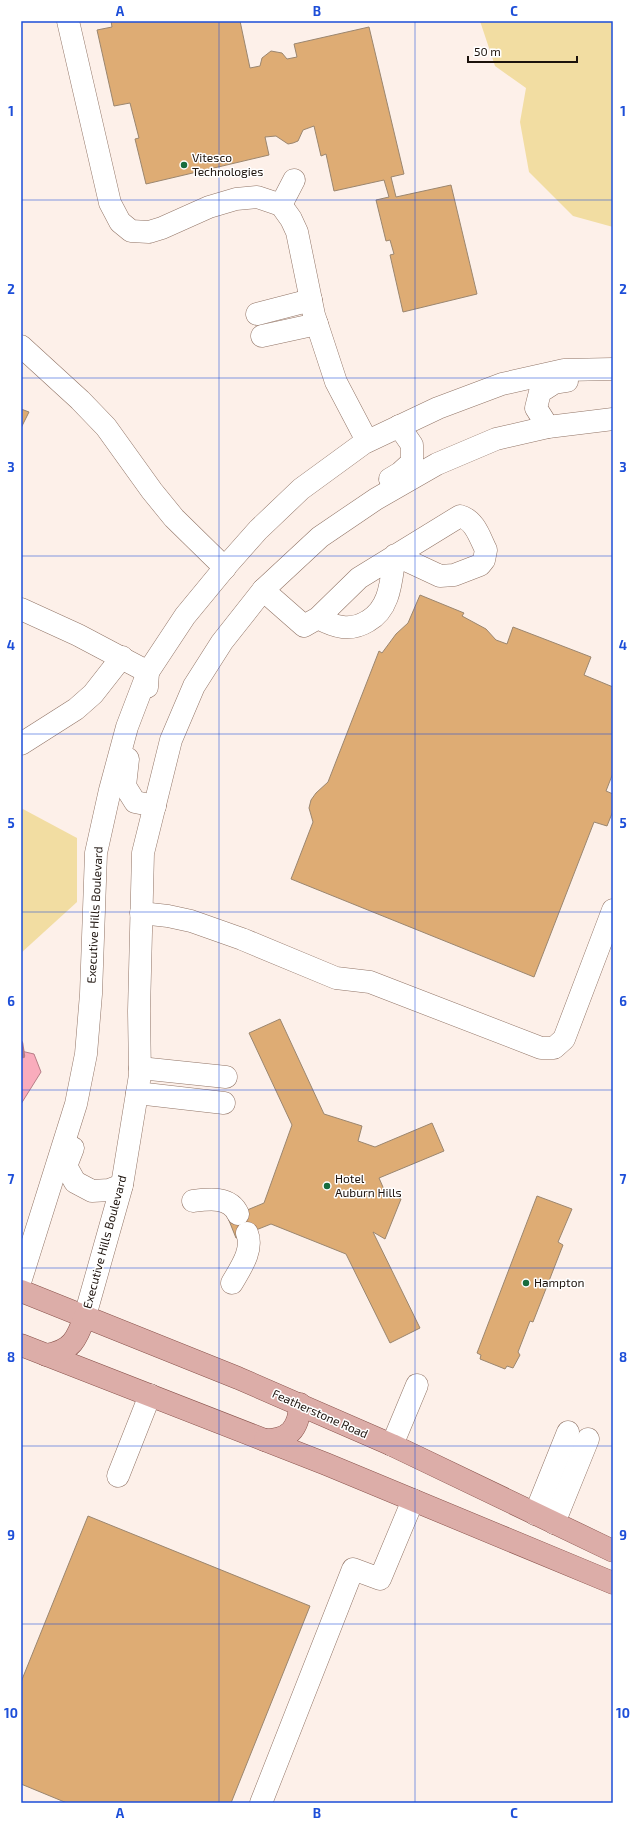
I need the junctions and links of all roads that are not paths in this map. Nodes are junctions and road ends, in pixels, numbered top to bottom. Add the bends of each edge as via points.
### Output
1 (68, 21) edge
2 (294, 180) dead end
3 (281, 205) junction
4 (311, 300) junction
5 (257, 314) dead end
6 (317, 324) junction
7 (262, 336) dead end
8 (21, 346) edge
9 (613, 369) edge
10 (613, 373) edge
11 (613, 419) edge
12 (399, 426) junction
13 (548, 426) junction
14 (367, 441) junction
15 (320, 537) junction
16 (225, 568) junction
17 (263, 590) junction
18 (21, 608) edge
19 (318, 618) junction
20 (122, 657) junction
21 (148, 672) junction
22 (21, 744) edge
23 (155, 806) junction
24 (613, 910) edge
25 (141, 913) junction
26 (86, 1054) junction
27 (140, 1068) junction
28 (226, 1077) dead end
29 (137, 1093) junction
30 (224, 1103) dead end
31 (122, 1185) junction
32 (193, 1200) dead end
33 (238, 1214) dead end
34 (247, 1233) dead end
35 (21, 1279) edge
36 (232, 1283) dead end
37 (21, 1291) edge
38 (85, 1316) junction
39 (23, 1350) edge
40 (46, 1355) junction
41 (416, 1385) dead end
42 (150, 1395) junction
43 (300, 1404) junction
44 (578, 1435) dead end
45 (265, 1440) junction
46 (392, 1445) junction
47 (118, 1476) dead end
48 (413, 1500) junction
49 (545, 1519) junction
50 (613, 1551) edge
51 (613, 1583) edge
52 (261, 1803) edge

1 - 3 street via 110,203 120,222 131,231 149,232 236,199 257,197
2 - 3 street
3 - 4 street via 297,232
4 - 5 street
4 - 6 street
6 - 7 street
6 - 14 street via 336,382
8 - 16 street via 106,427 165,507
9 - 12 street, Executive Hills Boulevard via 564,370 502,384
10 - 13 street via 588,379 554,382 540,392 536,408
11 - 13 street, Executive Hills Boulevard
12 - 14 street, Executive Hills Boulevard
12 - 15 street via 412,445 412,462 400,473 343,510
13 - 15 street, Executive Hills Boulevard via 496,439 438,464 376,499
14 - 16 street, Executive Hills Boulevard via 301,489 258,530
15 - 17 street, Executive Hills Boulevard
16 - 21 street, Executive Hills Boulevard via 185,616
17 - 19 street via 304,626
17 - 23 street, Executive Hills Boulevard via 222,642 194,686 171,740
18 - 20 street
19 - 19 street via 359,578 395,555 386,599 375,617 361,626 351,628 335,626
20 - 21 street
20 - 22 street via 93,694 76,709
21 - 23 street via 145,708 127,762 125,786 135,802
21 - 26 street, Executive Hills Boulevard via 126,727 96,853 92,994
23 - 25 street, Executive Hills Boulevard via 143,853
24 - 25 street via 564,1039 554,1048 541,1048 370,982 336,978 191,921
25 - 27 street, Executive Hills Boulevard
26 - 31 street via 86,1094 79,1132 66,1166 75,1182 92,1191 110,1190
26 - 35 street, Executive Hills Boulevard via 76,1104
27 - 28 street
27 - 29 street, Executive Hills Boulevard
29 - 30 street
29 - 31 street, Executive Hills Boulevard
31 - 38 street, Executive Hills Boulevard
32 - 33 street via 222,1200 236,1209
34 - 36 street via 248,1252
37 - 38 main road, Featherstone Road
38 - 40 main road via 77,1338 72,1344 65,1350
38 - 43 main road, Featherstone Road
39 - 40 main road
40 - 42 main road
41 - 46 street
42 - 45 main road
42 - 47 street
43 - 45 main road via 298,1419 289,1434 276,1440
43 - 46 main road, Featherstone Road
44 - 49 street
45 - 48 main road
46 - 49 main road, Featherstone Road
48 - 51 main road
48 - 52 street via 380,1579 353,1569
49 - 50 main road, Featherstone Road

